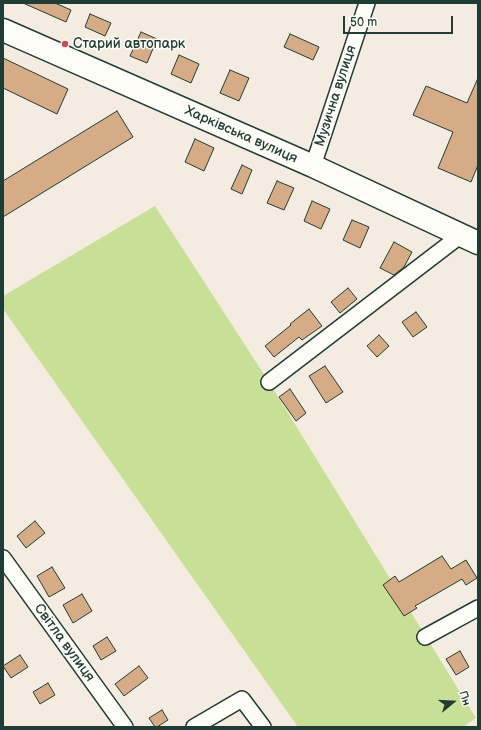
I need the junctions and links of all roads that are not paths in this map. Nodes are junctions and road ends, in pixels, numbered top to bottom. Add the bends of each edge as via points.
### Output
1 (367, 3) edge
2 (3, 30) edge
3 (313, 166) junction
4 (470, 239) edge
5 (269, 382) dead end
6 (3, 558) edge
7 (478, 608) edge
8 (425, 637) dead end
9 (125, 727) edge
10 (194, 727) edge
11 (263, 727) edge

1 - 3 street, Музична вулиця
2 - 3 street, Харківська вулиця
3 - 4 street, Харківська вулиця
4 - 5 street
6 - 9 street, Світла вулиця
7 - 8 street
10 - 11 street via 242,699

